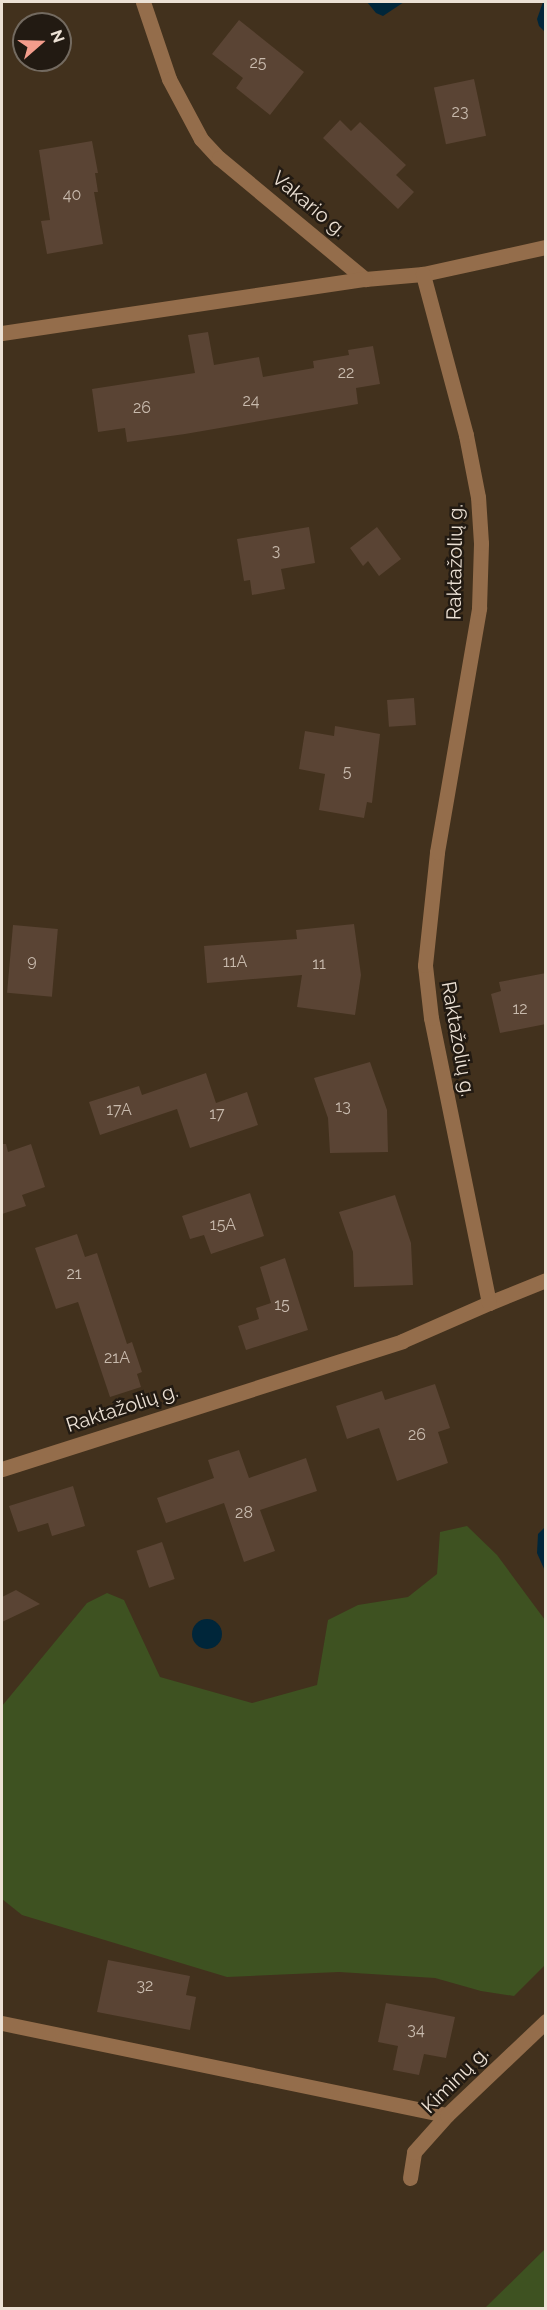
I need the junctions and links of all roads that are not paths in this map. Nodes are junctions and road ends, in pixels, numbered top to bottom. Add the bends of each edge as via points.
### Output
1 (143, 2) edge
2 (546, 247) edge
3 (423, 274) junction
4 (365, 279) junction
5 (2, 333) edge
6 (546, 1280) edge
7 (489, 1303) junction
8 (2, 1469) edge
9 (546, 2021) edge
10 (2, 2023) edge
11 (447, 2115) junction
12 (410, 2178) dead end

1 - 4 street, Vakario g. via 169,79 201,139
2 - 3 street
3 - 4 street
3 - 7 street, Raktažolių g. via 466,435 478,497 481,543 479,608 437,852 425,965 431,1018
4 - 5 street
6 - 7 street
7 - 8 street, Raktažolių g. via 402,1341
9 - 11 street, Kiminų g.
10 - 11 street
11 - 12 street, Kiminų g. via 414,2152

